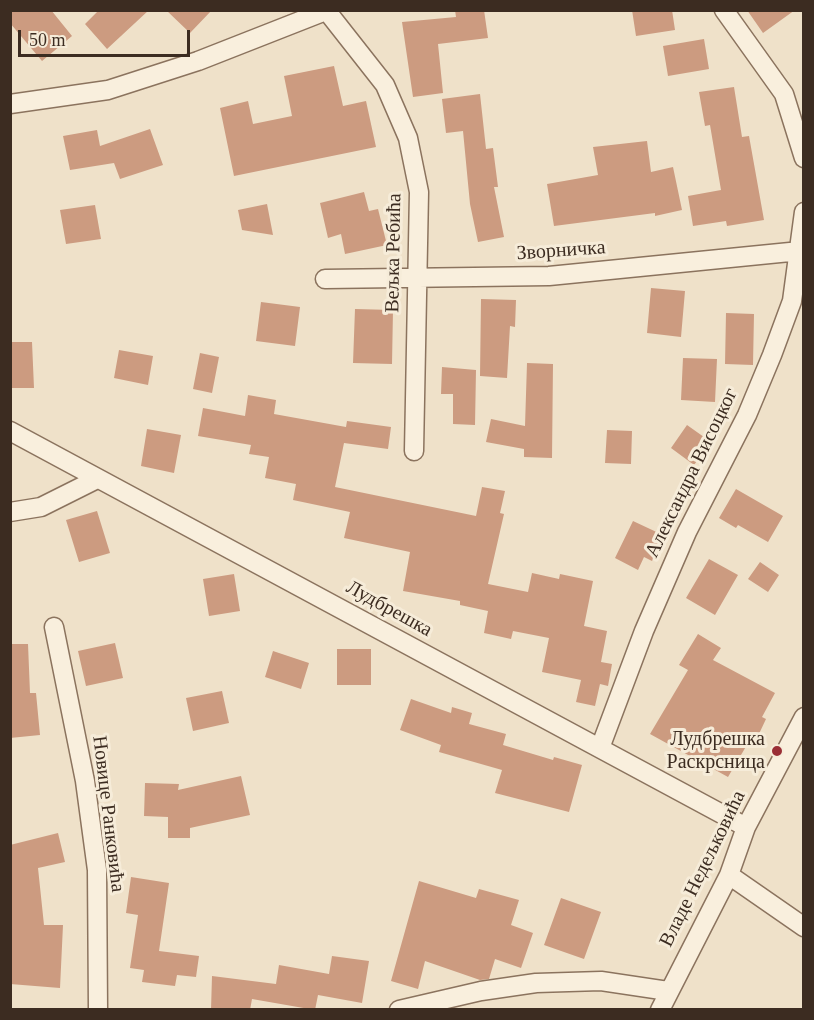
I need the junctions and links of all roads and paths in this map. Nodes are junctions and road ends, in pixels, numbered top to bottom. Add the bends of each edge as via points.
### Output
1 (724, 10) edge
2 (327, 11) edge
3 (10, 104) edge
4 (804, 158) edge
5 (804, 212) edge
6 (800, 251) junction
7 (325, 279) dead end
8 (418, 279) junction
9 (10, 431) edge
10 (414, 451) dead end
11 (97, 479) junction
12 (10, 512) edge
13 (54, 627) dead end
14 (804, 717) edge
15 (600, 748) junction
16 (746, 827) junction
17 (729, 875) junction
18 (804, 927) edge
19 (668, 991) junction
20 (98, 1010) edge
21 (399, 1010) edge
22 (660, 1010) edge

1 - 4 street via 784,94
2 - 3 street via 198,61 108,90
2 - 8 street, Вељка Ребића via 385,85 408,138 419,192
5 - 6 street, Александра Висоцког
6 - 8 street, Зворничка via 549,276
6 - 15 street, Александра Висоцког via 792,301 772,355 747,415 677,554
7 - 8 street, Зворничка
8 - 10 street, Вељка Ребића
9 - 11 street, Лудбрешка
11 - 12 street via 41,507
11 - 15 street, Лудбрешка
13 - 20 street, Новице Ранковића via 85,781 97,870
14 - 16 street, Владе Недељковића
15 - 16 street, Лудбрешка
16 - 17 street, Владе Недељковића
17 - 18 street
17 - 19 street, Владе Недељковића
19 - 21 street via 601,981 536,983
19 - 22 street, Владе Недељковића

